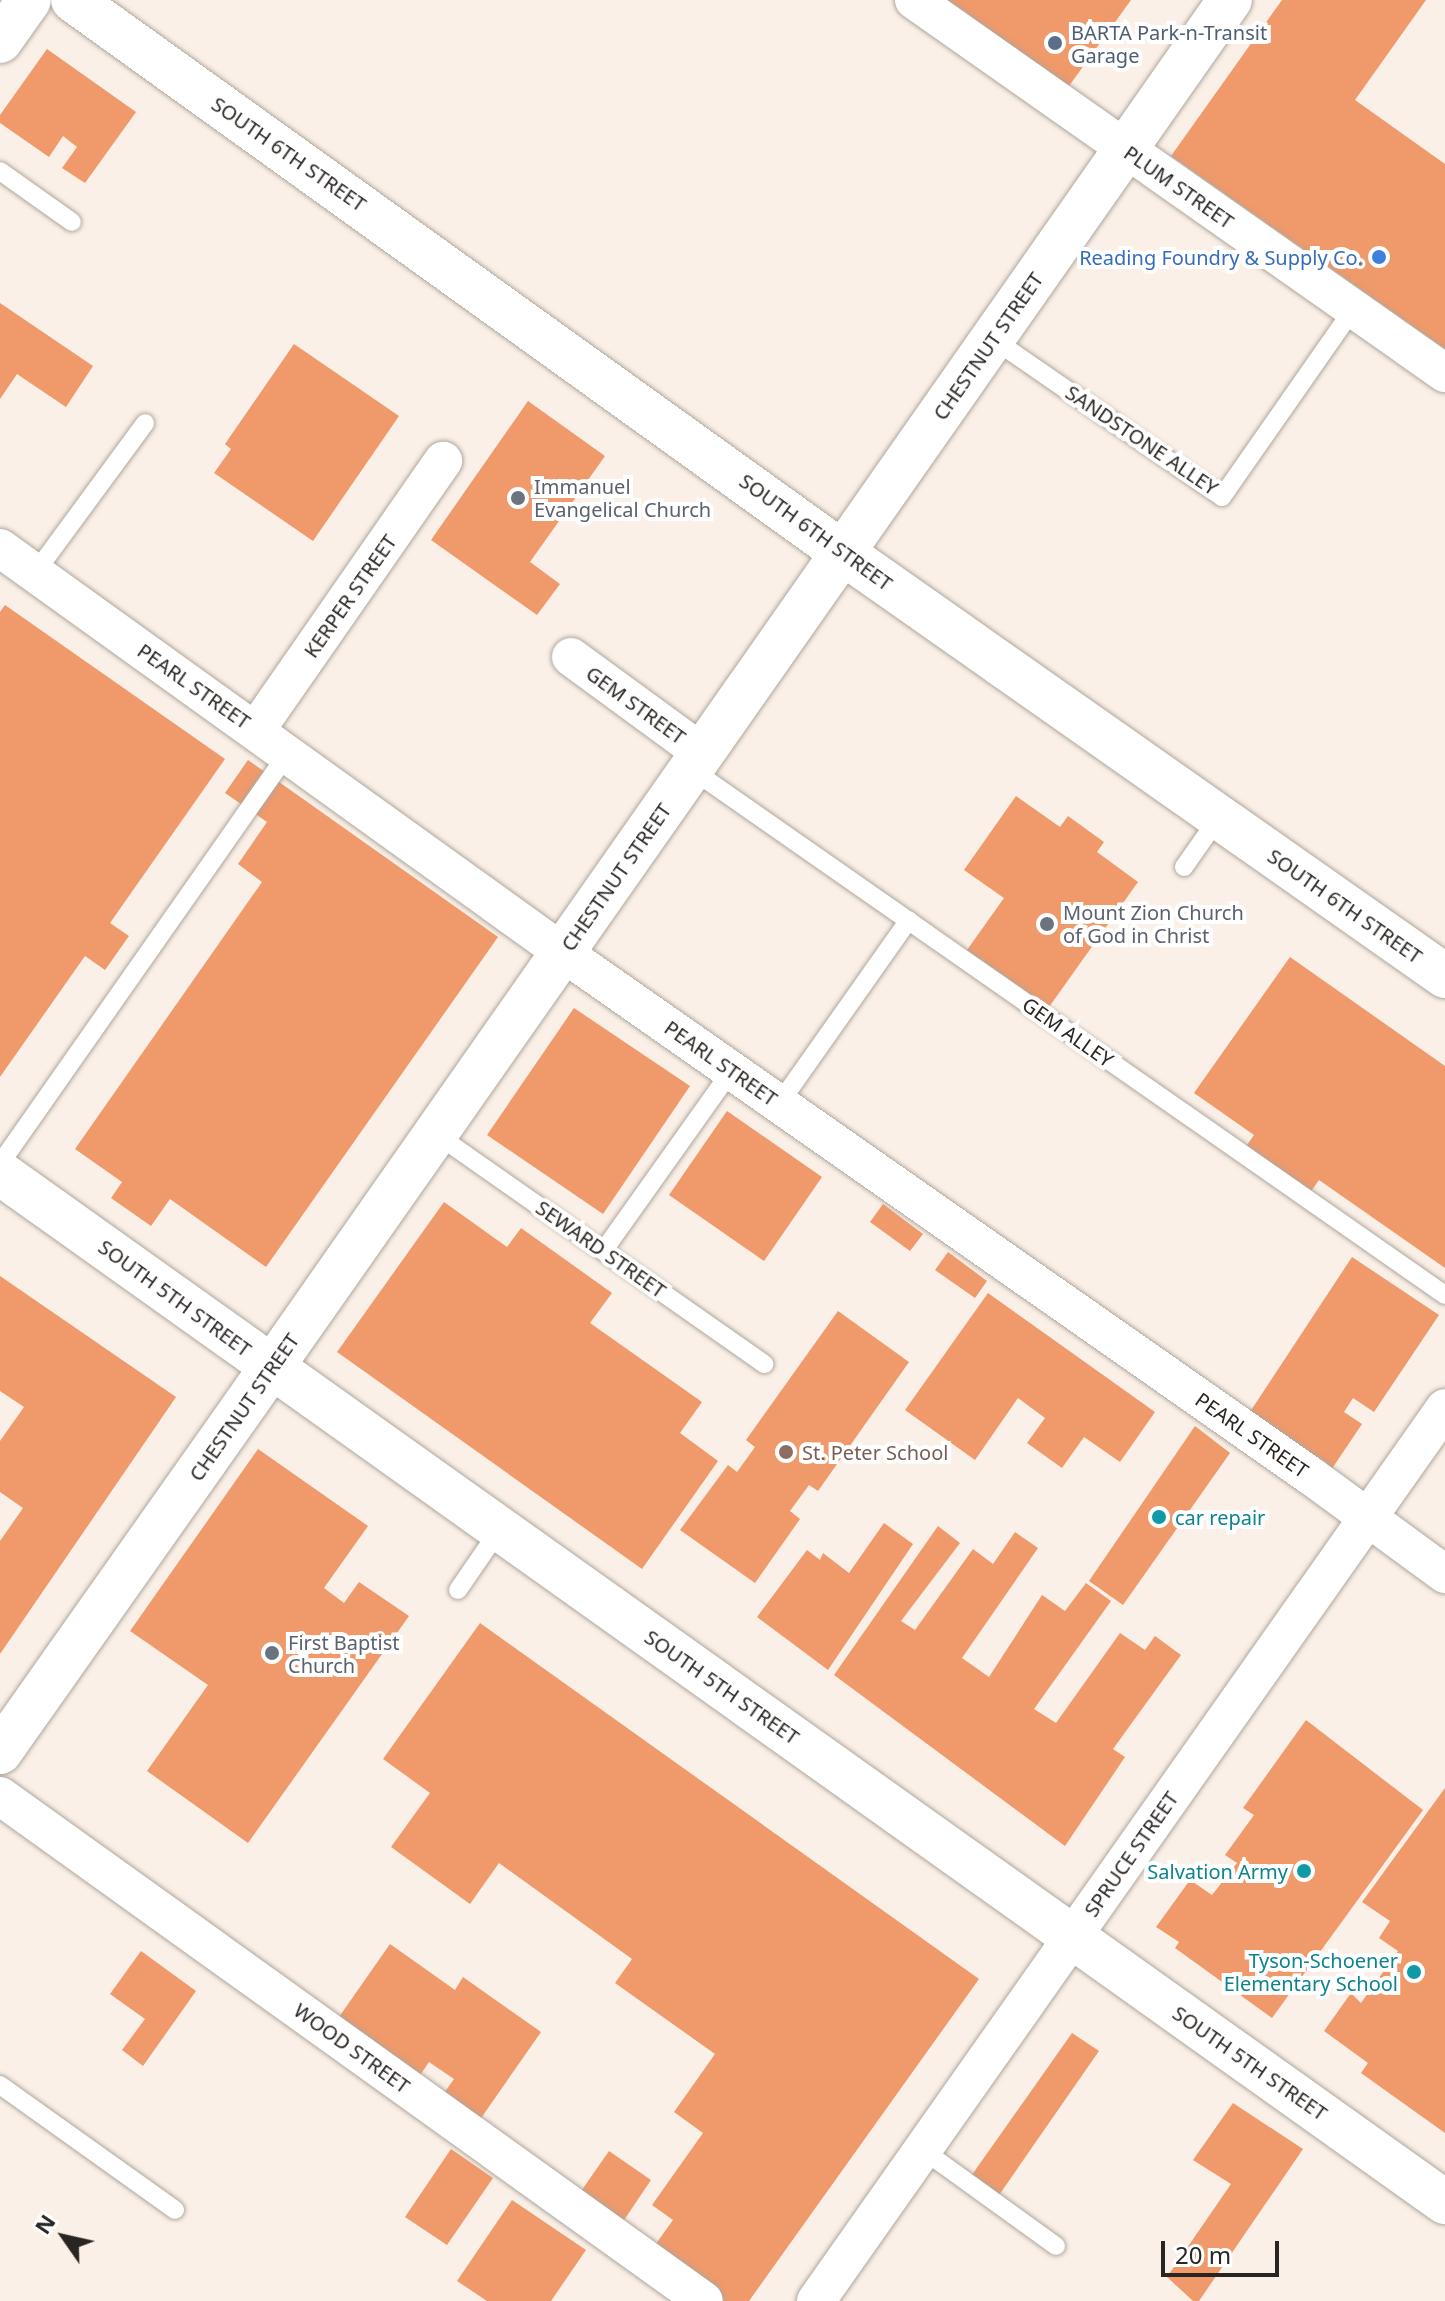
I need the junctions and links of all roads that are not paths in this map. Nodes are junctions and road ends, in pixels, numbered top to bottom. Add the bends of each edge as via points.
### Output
1 (29, 0) edge
2 (73, 0) edge
3 (914, 0) edge
4 (1230, 0) edge
5 (0, 41) edge
6 (1125, 150) junction
7 (0, 171) edge
8 (72, 222) dead end
9 (1354, 308) junction
10 (993, 339) junction
11 (1445, 373) edge
12 (145, 423) dead end
13 (443, 461) dead end
14 (0, 548) edge
15 (843, 553) junction
16 (35, 573) junction
17 (571, 657) dead end
18 (256, 730) junction
19 (288, 753) junction
20 (697, 761) junction
21 (1219, 817) junction
22 (1184, 867) dead end
23 (909, 920) junction
24 (562, 952) junction
25 (1445, 976) edge
26 (732, 1070) junction
27 (779, 1104) junction
28 (436, 1134) junction
29 (0, 1164) edge
30 (0, 1173) edge
31 (604, 1250) junction
32 (1445, 1295) edge
33 (765, 1364) dead end
34 (272, 1367) junction
35 (1445, 1408) edge
36 (1368, 1518) junction
37 (500, 1529) junction
38 (1445, 1574) edge
39 (458, 1590) dead end
40 (0, 1752) edge
41 (0, 1796) edge
42 (1072, 1937) junction
43 (0, 2085) edge
44 (923, 2150) junction
45 (1445, 2202) edge
46 (175, 2210) dead end
47 (1056, 2246) dead end
48 (704, 2301) edge
49 (816, 2301) edge

1 - 5 street
2 - 15 street, SOUTH 6TH STREET
3 - 6 street, PLUM STREET
4 - 6 street, CHESTNUT STREET
6 - 9 street, PLUM STREET
6 - 10 street, CHESTNUT STREET
7 - 8 lane
9 - 10 lane, SANDSTONE ALLEY via 1222,497
9 - 11 street, PLUM STREET
10 - 15 street, CHESTNUT STREET
12 - 16 lane
13 - 18 street, KERPER STREET
14 - 16 street, PEARL STREET
15 - 20 street, CHESTNUT STREET
15 - 21 street, SOUTH 6TH STREET
16 - 18 street, PEARL STREET
17 - 20 street, GEM STREET
18 - 19 street, PEARL STREET
19 - 24 street, PEARL STREET
19 - 29 lane
20 - 23 lane, GEM ALLEY
20 - 24 street, CHESTNUT STREET
21 - 22 lane
21 - 25 street, SOUTH 6TH STREET
23 - 27 lane
23 - 32 lane, GEM ALLEY
24 - 26 street, PEARL STREET
24 - 28 street, CHESTNUT STREET
26 - 27 street, PEARL STREET
26 - 31 lane
27 - 36 street, PEARL STREET
28 - 31 lane, SEWARD STREET
28 - 34 street, CHESTNUT STREET
30 - 34 street, SOUTH 5TH STREET
31 - 33 lane, SEWARD STREET
34 - 37 street, SOUTH 5TH STREET
34 - 40 street, CHESTNUT STREET
35 - 36 street, SPRUCE STREET
36 - 38 street, PEARL STREET
36 - 42 street, SPRUCE STREET
37 - 39 lane
37 - 42 street, SOUTH 5TH STREET
41 - 48 street, WOOD STREET
42 - 44 street, SPRUCE STREET
42 - 45 street, SOUTH 5TH STREET
43 - 46 lane
44 - 47 lane
44 - 49 street, SPRUCE STREET

